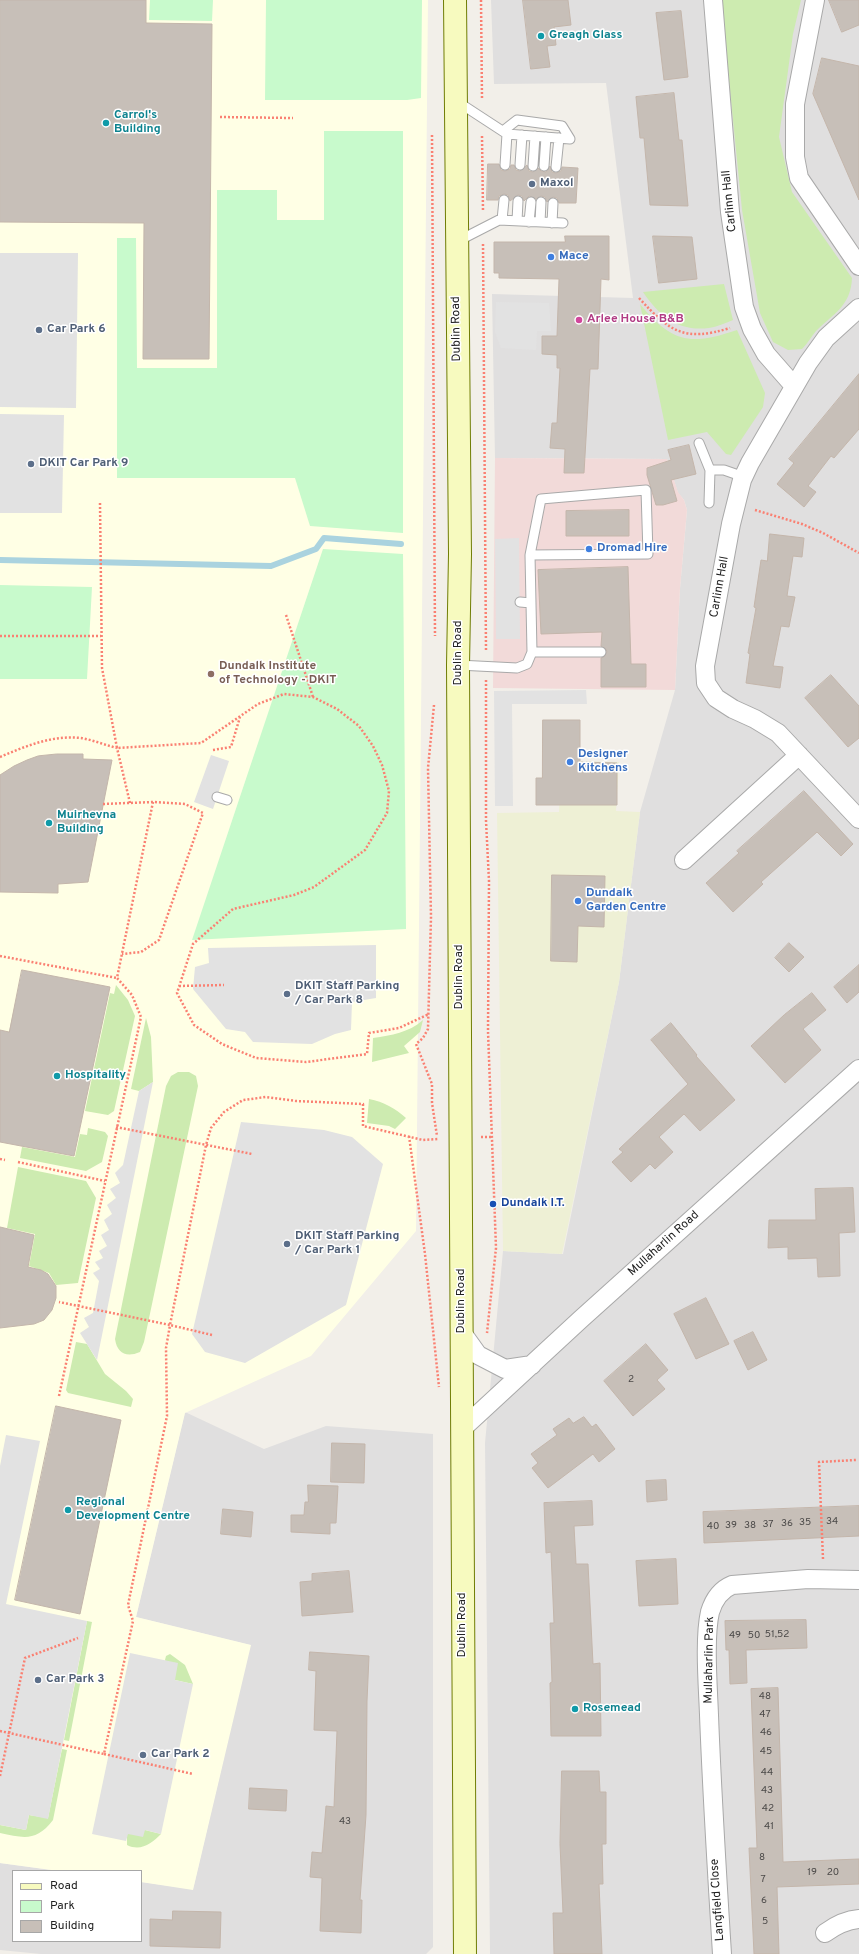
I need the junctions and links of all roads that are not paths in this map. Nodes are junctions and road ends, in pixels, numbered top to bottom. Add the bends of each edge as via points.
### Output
1 (454, 0) edge
2 (713, 0) edge
3 (815, 0) edge
4 (455, 100) junction
5 (505, 132) junction
6 (522, 135) junction
7 (535, 136) junction
8 (546, 137) junction
9 (558, 138) junction
10 (505, 165) dead end
11 (520, 165) dead end
12 (533, 166) dead end
13 (544, 166) dead end
14 (556, 167) dead end
15 (504, 200) dead end
16 (518, 201) dead end
17 (530, 202) dead end
18 (541, 202) dead end
19 (553, 203) dead end
20 (502, 220) junction
21 (517, 221) junction
22 (529, 222) junction
23 (540, 222) junction
24 (552, 223) junction
25 (563, 223) dead end
26 (456, 242) junction
27 (859, 266) edge
28 (859, 308) edge
29 (794, 386) junction
30 (699, 443) dead end
31 (710, 470) junction
32 (744, 477) junction
33 (709, 504) dead end
34 (530, 555) junction
35 (520, 602) dead end
36 (531, 603) junction
37 (532, 652) junction
38 (601, 652) dead end
39 (458, 665) junction
40 (799, 755) junction
41 (217, 797) dead end
42 (227, 800) dead end
43 (859, 819) edge
44 (684, 860) dead end
45 (859, 1069) edge
46 (463, 1334) junction
47 (532, 1365) junction
48 (464, 1428) junction
49 (859, 1580) edge
50 (715, 1847) joint
51 (859, 1919) edge
52 (825, 1933) dead end
53 (465, 1954) edge
54 (722, 1954) edge

1 - 4 main road, Dublin Road
2 - 29 street, Carlinn Hall via 730,212 744,307 766,354
3 - 27 street via 795,104 794,157 799,178
4 - 5 lane
4 - 26 main road, Dublin Road
5 - 6 lane
5 - 9 lane via 517,120 562,126 570,139
5 - 10 lane
6 - 7 lane
6 - 11 lane
7 - 8 lane
7 - 12 lane
8 - 9 lane
8 - 13 lane
9 - 14 lane
15 - 20 lane
16 - 21 lane
17 - 22 lane
18 - 23 lane
19 - 24 lane
20 - 21 lane
20 - 26 lane
21 - 22 lane
22 - 23 lane
23 - 24 lane
24 - 25 lane
26 - 39 main road, Dublin Road via 460,546
28 - 29 street, Carlinn Hall via 826,338
29 - 32 street, Carlinn Hall
30 - 31 lane
31 - 32 lane via 724,470
31 - 33 lane
32 - 40 street, Carlinn Hall via 731,524 705,666 706,683 716,698 778,733
34 - 34 lane via 648,554 646,490 541,499
34 - 36 lane
35 - 36 lane
36 - 37 lane
37 - 38 lane
37 - 39 lane via 527,664 518,668
39 - 46 main road, Dublin Road
40 - 43 street, Carlinn Hall
40 - 44 street
41 - 42 lane
45 - 47 street, Mullaharlin Road
46 - 47 street via 478,1355 505,1369
46 - 48 main road, Dublin Road
47 - 48 street, Mullaharlin Road
48 - 53 main road, Dublin Road
49 - 50 street, Mullaharlin Park via 808,1579 732,1585 722,1589 716,1598 710,1612 708,1634
50 - 54 street, Langfield Close
51 - 52 street via 836,1924

